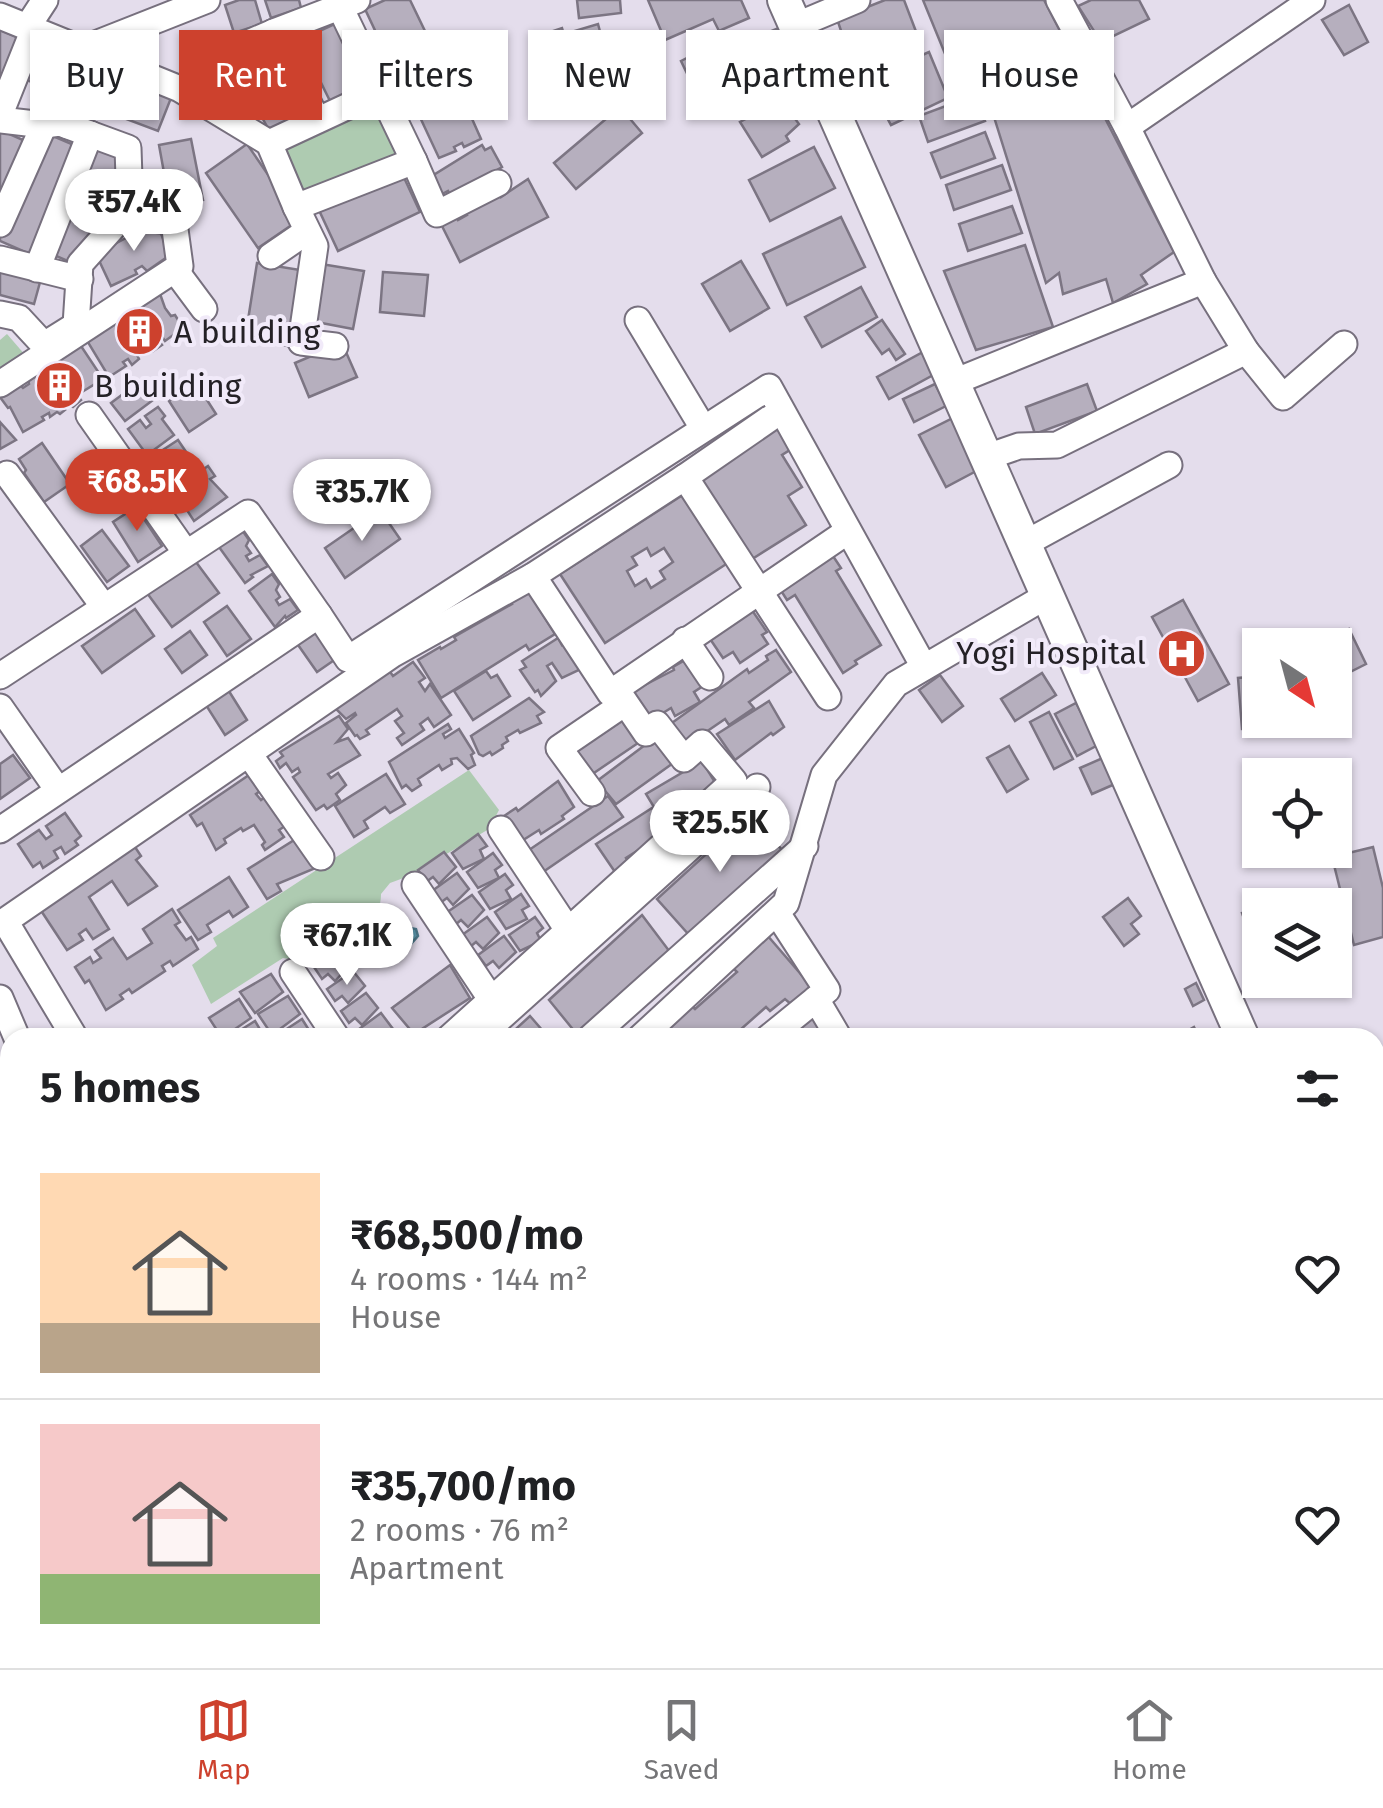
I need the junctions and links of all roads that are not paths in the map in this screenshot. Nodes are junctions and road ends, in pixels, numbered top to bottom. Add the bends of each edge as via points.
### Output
1 (45, 0) edge
2 (207, 0) edge
3 (857, 0) edge
4 (1058, 0) edge
5 (1312, 0) edge
6 (348, 3) edge
7 (790, 13) edge
8 (0, 16) edge
9 (31, 28) junction
10 (36, 30) edge
11 (143, 30) edge
12 (279, 30) edge
13 (359, 30) edge
14 (159, 79) edge
15 (2, 112) edge
16 (70, 120) edge
17 (318, 120) edge
18 (395, 120) edge
19 (1127, 126) junction
20 (67, 128) junction
21 (269, 144) junction
22 (414, 162) junction
23 (498, 183) dead end
24 (296, 206) junction
25 (123, 215) junction
26 (0, 224) edge
27 (306, 232) junction
28 (271, 256) dead end
29 (0, 260) edge
30 (38, 269) junction
31 (175, 270) junction
32 (80, 279) junction
33 (1202, 281) junction
34 (204, 309) dead end
35 (638, 320) dead end
36 (6, 321) edge
37 (1344, 344) dead end
38 (335, 346) dead end
39 (1246, 351) junction
40 (954, 382) junction
41 (0, 384) edge
42 (89, 415) dead end
43 (769, 419) dead end
44 (702, 428) junction
45 (987, 457) junction
46 (1170, 465) dead end
47 (7, 474) dead end
48 (685, 476) junction
49 (848, 531) junction
50 (1026, 543) junction
51 (186, 553) junction
52 (534, 576) junction
53 (759, 591) junction
54 (1048, 595) junction
55 (104, 608) junction
56 (320, 616) junction
57 (685, 640) junction
58 (924, 666) junction
59 (0, 676) edge
60 (710, 676) dead end
61 (621, 696) junction
62 (828, 696) dead end
63 (0, 706) edge
64 (248, 754) junction
65 (757, 787) dead end
66 (58, 790) junction
67 (592, 793) dead end
68 (501, 828) dead end
69 (0, 830) edge
70 (805, 846) junction
71 (320, 858) dead end
72 (414, 885) dead end
73 (777, 913) junction
74 (568, 930) junction
75 (293, 972) dead end
76 (0, 998) edge
77 (816, 999) junction
78 (491, 1000) junction
79 (14, 1028) edge
80 (69, 1028) edge
81 (330, 1028) edge
82 (460, 1028) edge
83 (489, 1028) edge
84 (601, 1028) edge
85 (651, 1028) edge
86 (780, 1028) edge
87 (833, 1028) edge
88 (1239, 1028) edge

1 - 9 street
2 - 11 street
3 - 7 street
4 - 19 street
5 - 19 street
6 - 12 street
6 - 13 street
7 - 40 main road
8 - 9 street
9 - 10 street
9 - 15 street
14 - 21 street
15 - 20 street
16 - 20 street
17 - 21 street
18 - 22 street
19 - 33 street
20 - 25 street via 128,148 130,208
20 - 26 street
20 - 30 street
21 - 24 street
22 - 23 street via 437,214
22 - 24 street
24 - 27 street
25 - 31 street via 174,222 180,266
25 - 32 street via 80,264
27 - 28 street
27 - 38 street via 315,246 301,342
29 - 30 street
30 - 32 street
31 - 34 street
31 - 41 street
32 - 36 street via 76,325 44,345
33 - 39 street
33 - 40 street
35 - 44 street
37 - 39 street via 1283,397
39 - 45 street via 1057,444
40 - 45 main road
42 - 51 street
43 - 48 street
44 - 49 street via 769,386
44 - 56 street via 348,659
45 - 50 main road
46 - 50 street
47 - 55 street
48 - 52 street
48 - 53 street
49 - 53 street
49 - 58 street
50 - 54 main road
51 - 55 street
51 - 56 street via 248,513
52 - 61 street via 610,694
52 - 64 street via 393,654
53 - 57 street
53 - 62 street
54 - 58 street
54 - 88 main road
55 - 59 street
56 - 66 street
57 - 60 street
57 - 61 street
58 - 70 street via 896,684 824,775
61 - 67 street via 559,748
61 - 74 street via 646,732 657,724 684,759 702,744 734,781
63 - 66 street
64 - 71 street
64 - 80 street via 5,922
65 - 83 street
66 - 69 street
68 - 74 street
70 - 73 street
70 - 84 street
72 - 78 street
73 - 77 street via 827,990
73 - 85 street
74 - 78 street
75 - 81 street
76 - 79 street
77 - 86 street
77 - 87 street
78 - 82 street

